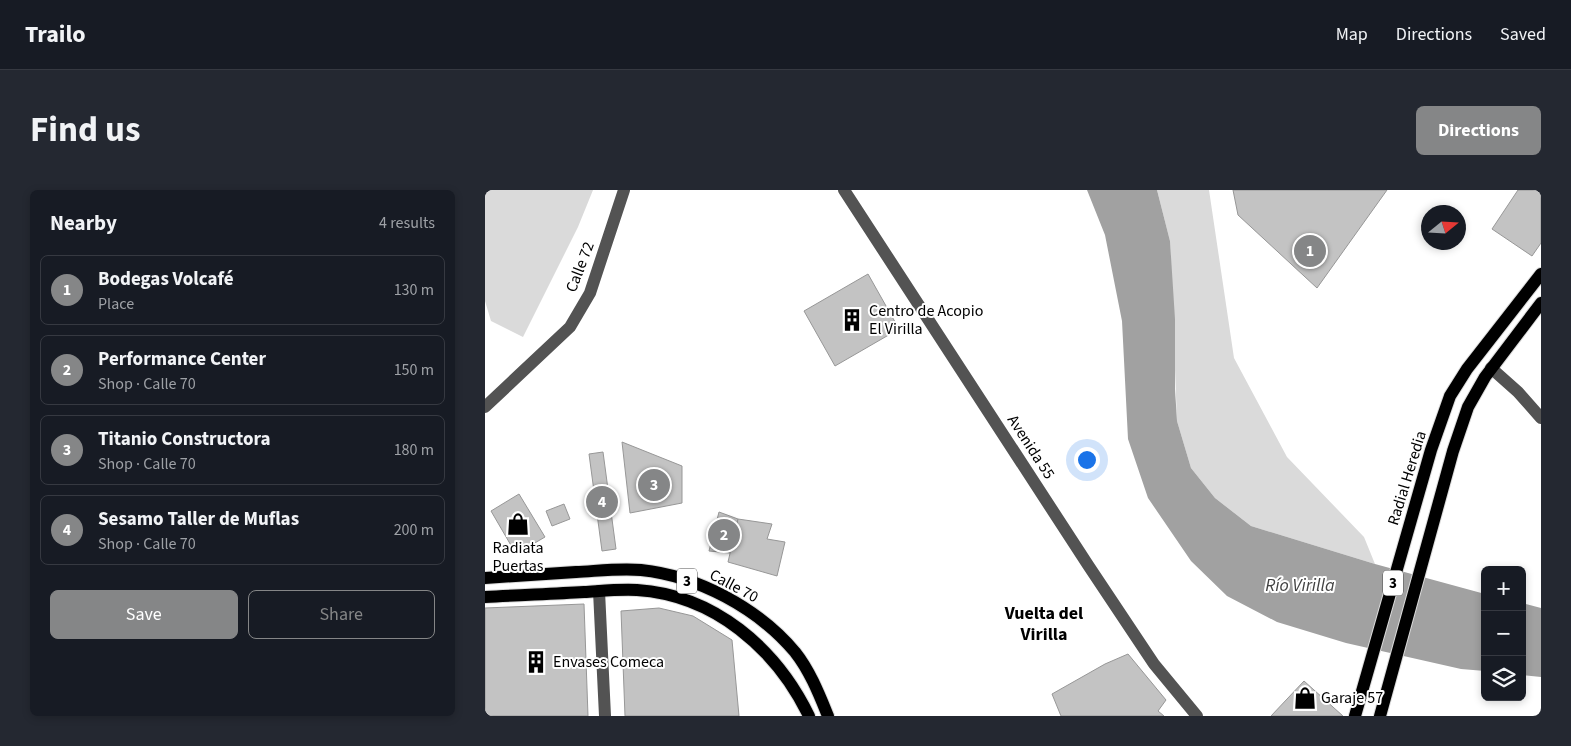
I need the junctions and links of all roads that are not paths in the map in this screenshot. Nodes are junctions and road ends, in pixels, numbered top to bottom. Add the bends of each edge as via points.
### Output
1 (624, 190) edge
2 (844, 190) edge
3 (1541, 274) edge
4 (1541, 303) edge
5 (1491, 368) junction
6 (485, 407) edge
7 (1541, 418) edge
8 (485, 578) edge
9 (599, 591) junction
10 (485, 597) edge
11 (605, 716) edge
12 (809, 716) edge
13 (828, 716) edge
14 (1197, 716) edge
15 (1355, 716) edge
16 (1380, 716) edge

1 - 6 street, Calle 72 via 590,293 570,326
2 - 14 street, Avenida 55 via 1088,565 1149,655
3 - 15 main road, Radial Heredia / 3 via 1450,396 1431,450
4 - 5 main road, 3
5 - 7 street
5 - 16 main road, 3 via 1469,407 1453,451
8 - 13 main road, Calle 70 / 3 via 640,570 669,575 710,589 741,604 795,653
9 - 10 main road, Calle 70 / 3
9 - 11 street
9 - 12 main road, Calle 70 / 3 via 636,590 668,594 721,616 736,626 785,674

